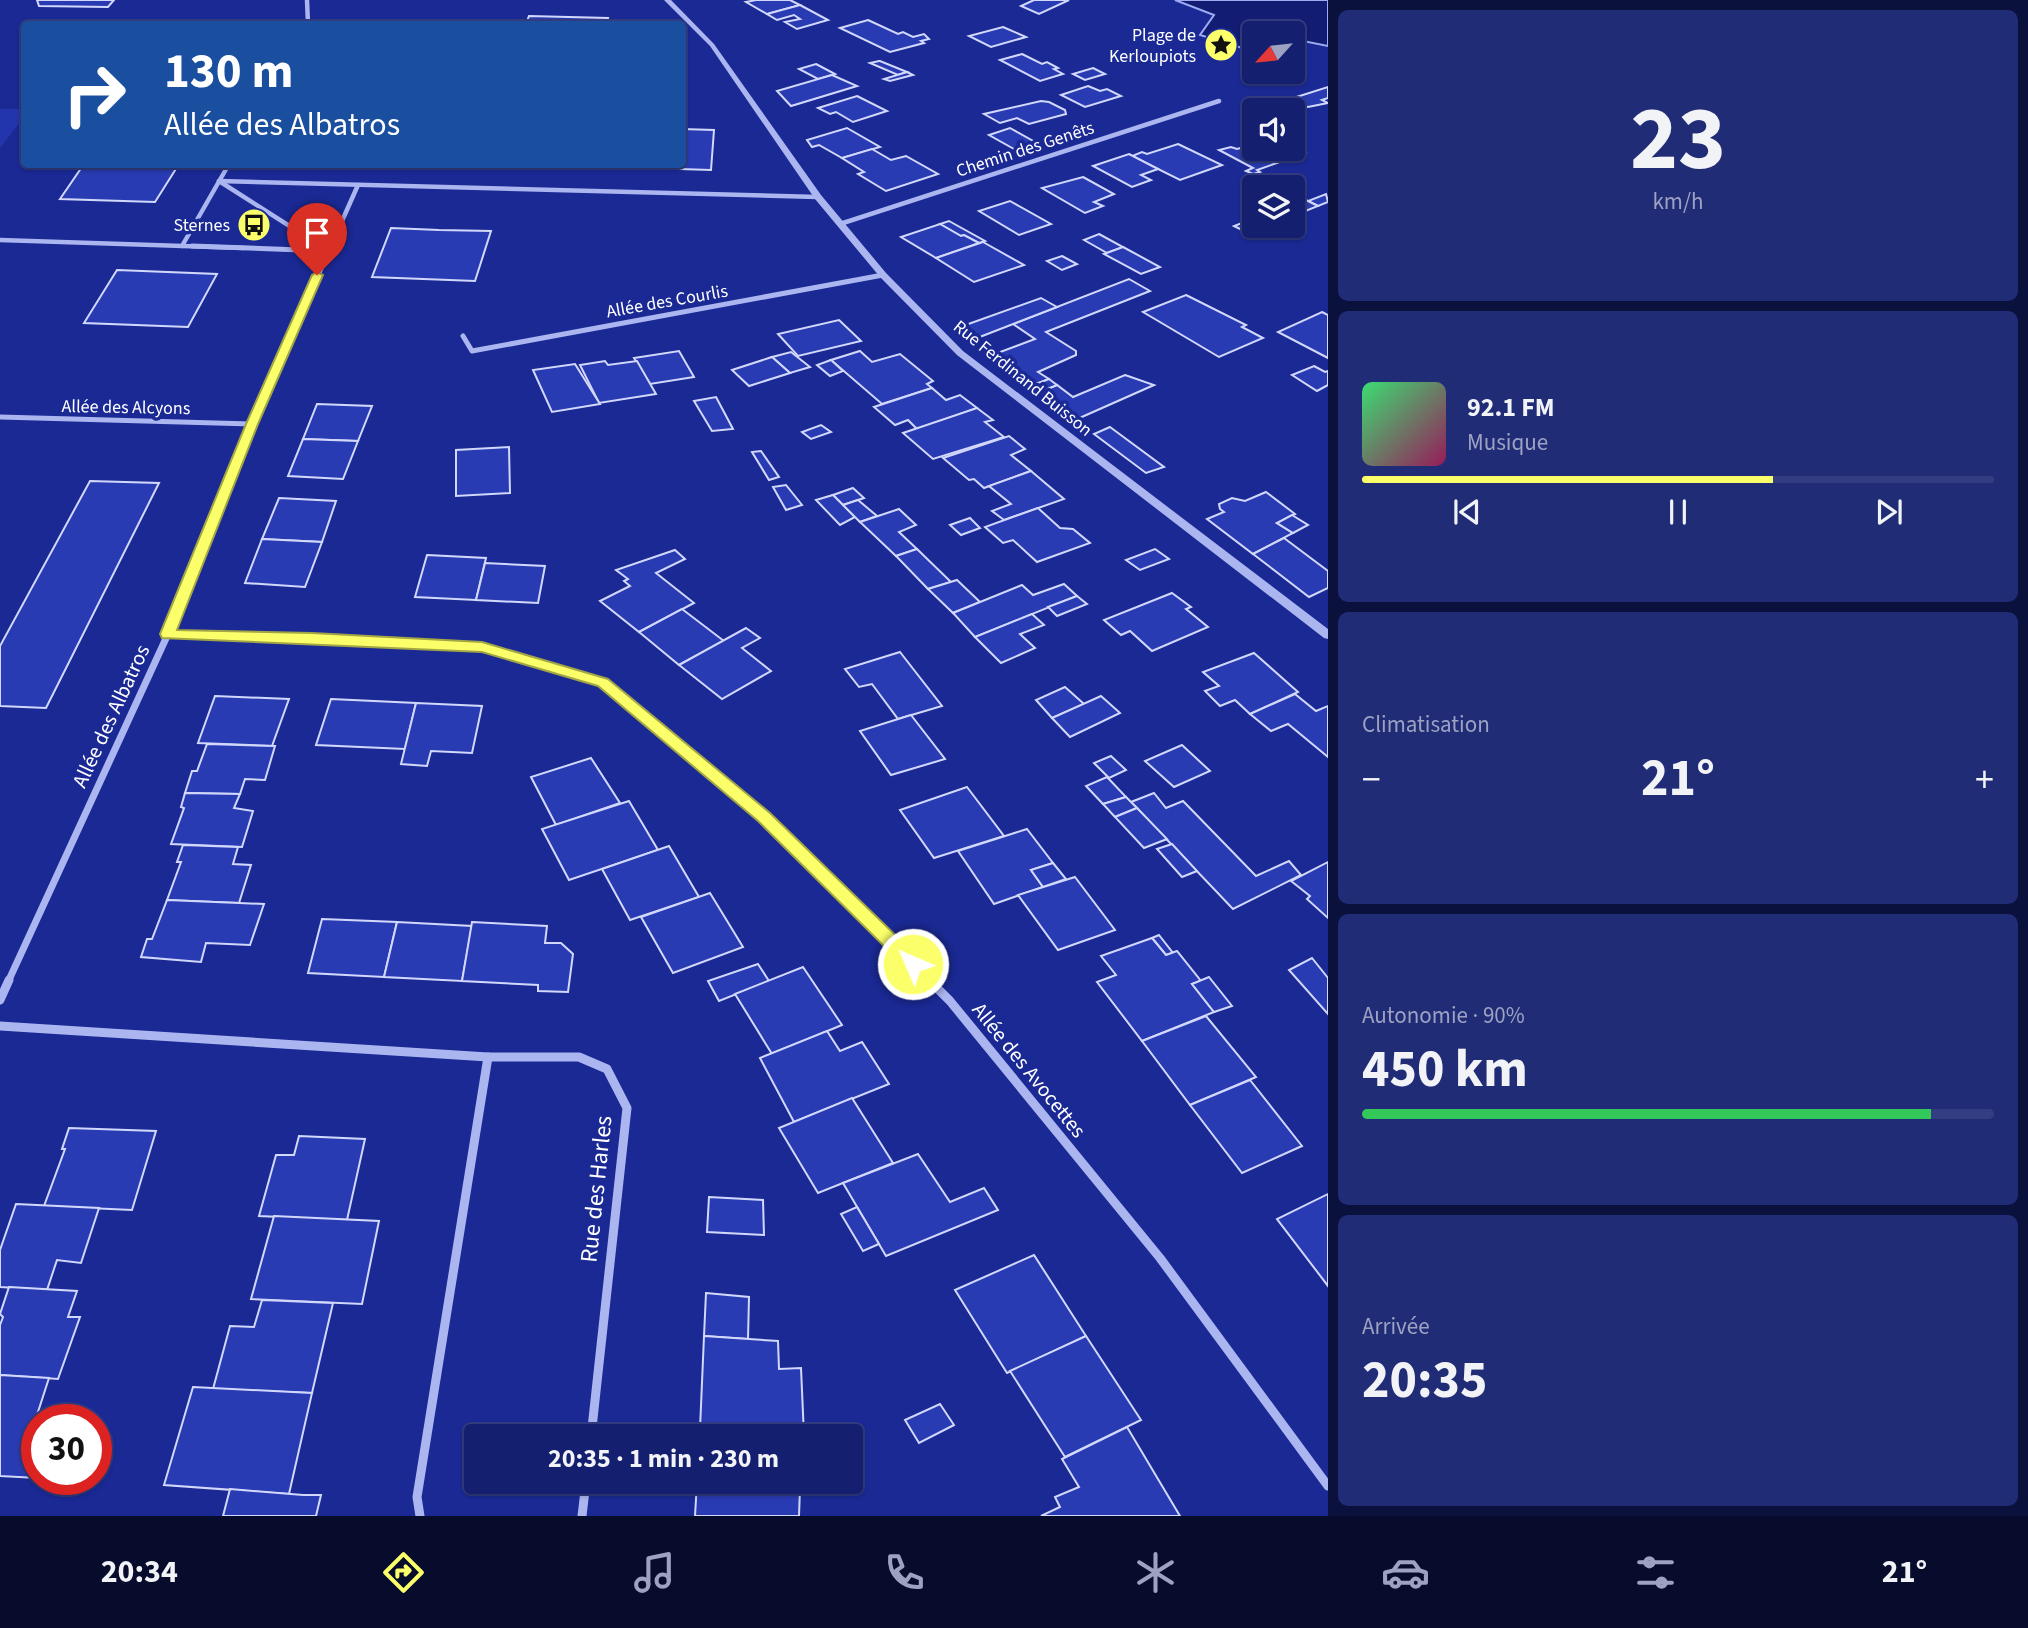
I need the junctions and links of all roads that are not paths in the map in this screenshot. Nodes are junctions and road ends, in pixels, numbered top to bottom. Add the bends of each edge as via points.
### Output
1 (307, 0) edge
2 (667, 0) edge
3 (308, 21) edge
4 (1219, 101) dead end
5 (227, 168) edge
6 (219, 181) junction
7 (358, 185) junction
8 (818, 197) junction
9 (840, 224) junction
10 (0, 240) edge
11 (182, 246) junction
12 (328, 251) junction
13 (883, 275) junction
14 (463, 336) dead end
15 (0, 417) edge
16 (252, 424) junction
17 (167, 634) junction
18 (1328, 635) edge
19 (0, 1000) edge
20 (0, 1026) edge
21 (488, 1057) junction
22 (592, 1424) edge
23 (1328, 1486) edge
24 (585, 1494) edge
25 (420, 1516) edge
26 (582, 1516) edge

1 - 3 street
2 - 8 street, Rue Ferdinand Buisson via 712,45
4 - 9 street, Chemin des Genêts
5 - 6 street
6 - 7 street
6 - 11 street
6 - 12 street
7 - 8 street
7 - 12 street, Allée des Albatros
8 - 9 street, Rue Ferdinand Buisson
9 - 13 street, Rue Ferdinand Buisson
10 - 11 street
11 - 12 street
12 - 16 street, Allée des Albatros
13 - 14 street, Allée des Courlis via 472,351
13 - 18 street, Rue Ferdinand Buisson via 960,353
15 - 16 street, Allée des Alcyons
16 - 17 street, Allée des Albatros
17 - 19 street, Allée des Albatros
17 - 23 street, Allée des Avocettes via 482,647 603,682 764,817 950,1001 1160,1258
20 - 21 street, Rue des Harles
21 - 22 street, Rue des Harles via 579,1057 607,1069 627,1108
21 - 25 street via 416,1497
24 - 26 street

